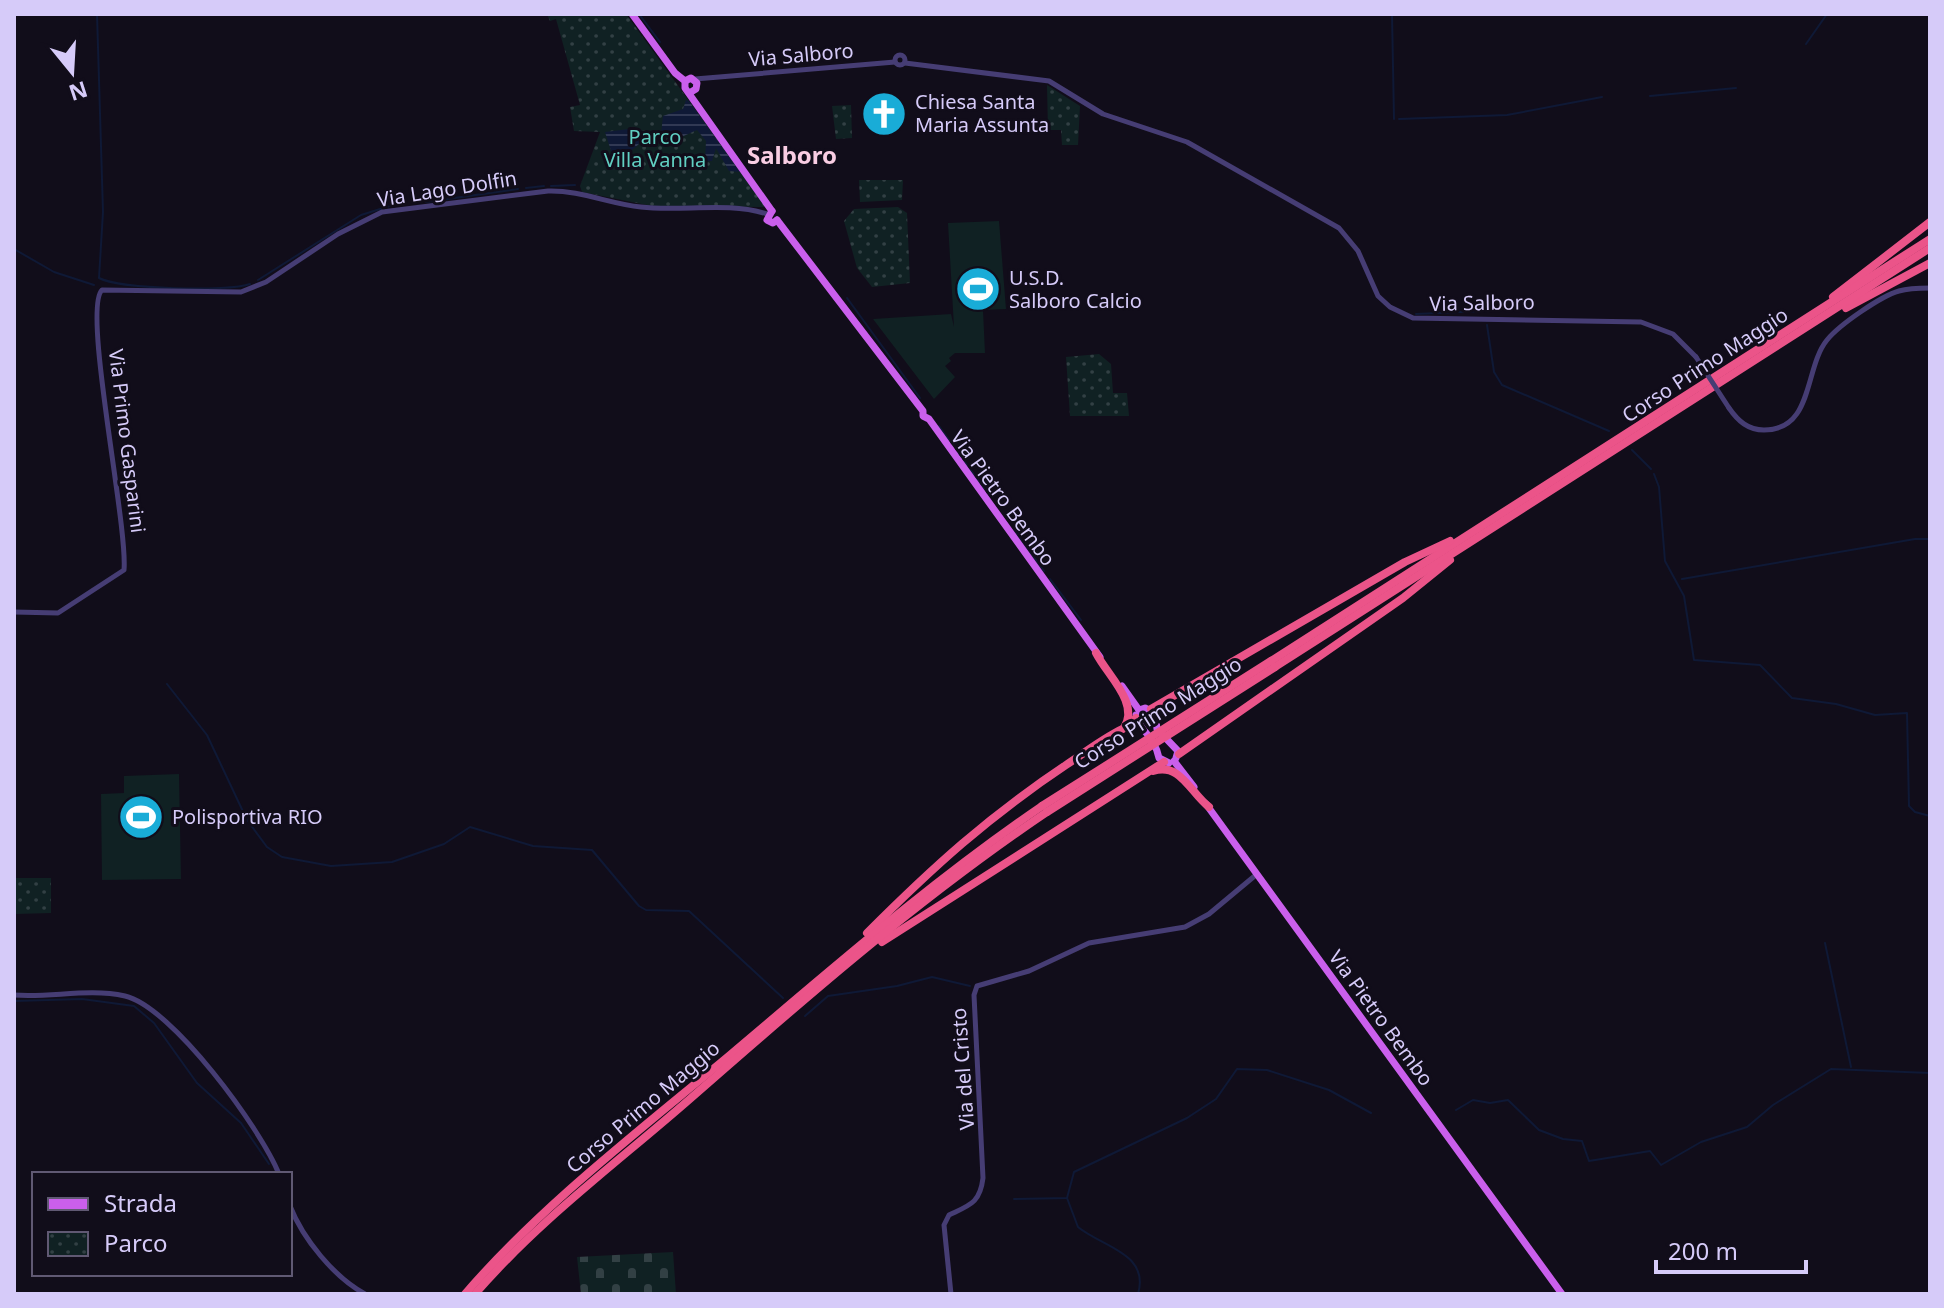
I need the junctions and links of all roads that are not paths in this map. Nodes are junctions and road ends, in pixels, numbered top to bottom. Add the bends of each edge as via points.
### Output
1 (632, 14) edge
2 (695, 79) junction
3 (709, 80) junction
4 (685, 81) junction
5 (693, 90) junction
6 (769, 213) junction
7 (1930, 222) edge
8 (1930, 239) edge
9 (1930, 248) edge
10 (1930, 263) edge
11 (1930, 288) edge
12 (102, 290) joint
13 (1823, 317) junction
14 (1792, 328) junction
15 (1498, 520) junction
16 (14, 612) edge
17 (1096, 653) junction
18 (1151, 709) junction
19 (1137, 714) junction
20 (1123, 728) junction
21 (1172, 759) junction
22 (1152, 771) junction
23 (1209, 807) junction
24 (1045, 809) junction
25 (1257, 874) junction
26 (852, 962) junction
27 (830, 970) junction
28 (14, 995) edge
29 (278, 1172) edge
30 (292, 1209) edge
31 (365, 1294) edge
32 (465, 1294) edge
33 (475, 1294) edge
34 (951, 1294) edge
35 (1562, 1294) edge

1 - 4 main road
2 - 3 street, Via Salboro
2 - 4 main road
2 - 5 main road
3 - 5 street, Via Salboro
3 - 11 street, Via Salboro, bridge via 895,62 901,55 905,63 1049,81 1103,114 1187,142 1339,228 1358,251 1378,296 1390,307 1413,318 1641,322 1673,334 1696,357 1738,420 1754,429 1790,421 1805,400 1817,355 1836,331 1893,293
4 - 5 main road via 685,88
5 - 6 main road
6 - 12 street, Via Lago Dolfin via 644,208 548,191 382,212 241,292
6 - 17 main road, Via Pietro Bembo via 777,213 777,220 923,411 932,411 929,419
7 - 14 highway
8 - 14 highway, Corso Primo Maggio
9 - 13 highway, Corso Primo Maggio
10 - 13 highway
12 - 16 street, Via Primo Gasparini via 96,299 99,347 121,501 124,570 58,613
13 - 15 highway, Corso Primo Maggio
14 - 15 highway, Corso Primo Maggio
15 - 18 highway via 1405,562
15 - 21 highway via 1403,598
15 - 24 highway, Corso Primo Maggio, bridge
17 - 19 main road, Via Pietro Bembo
17 - 20 highway via 1128,703 1130,715
18 - 19 main road
18 - 21 main road, Via Pietro Bembo via 1157,729 1176,746
19 - 20 highway
19 - 21 main road, Via Pietro Bembo via 1139,725
20 - 27 highway via 1010,804 937,862
21 - 22 highway
21 - 23 main road, Via Pietro Bembo
22 - 23 highway via 1177,772
22 - 26 highway
23 - 25 main road, Via Pietro Bembo
24 - 26 highway, Corso Primo Maggio
24 - 27 highway, Corso Primo Maggio via 929,888
25 - 34 street, Via del Cristo via 1185,927 1089,943 1029,971 977,986 983,1178 972,1206 949,1215 944,1225
25 - 35 main road, Via Pietro Bembo
26 - 33 highway, Corso Primo Maggio via 536,1231
27 - 32 highway, Corso Primo Maggio via 531,1224
28 - 29 street via 111,994 154,1010 244,1113
30 - 31 street via 331,1266

